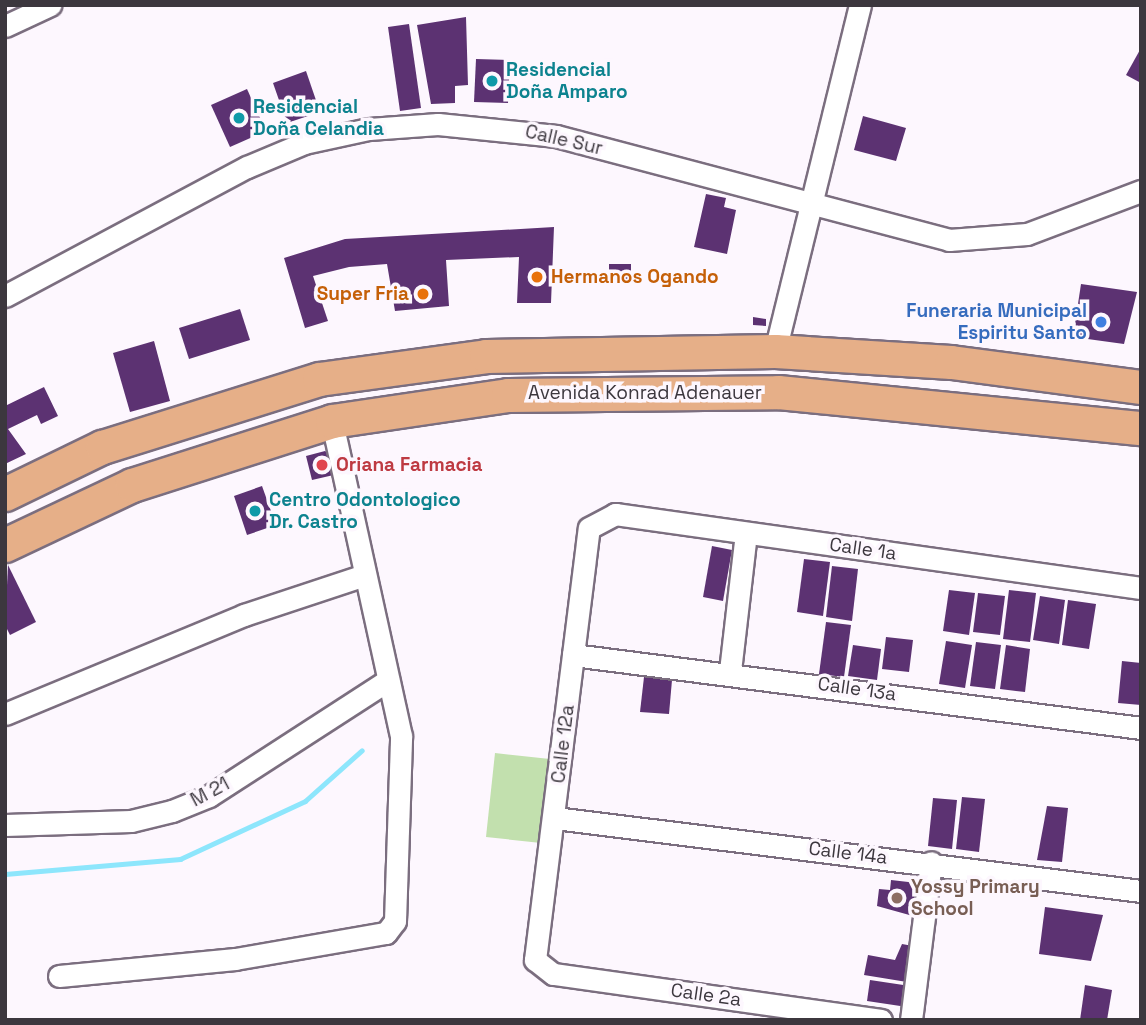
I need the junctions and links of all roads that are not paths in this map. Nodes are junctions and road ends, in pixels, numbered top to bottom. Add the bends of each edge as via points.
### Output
1 (50, 5) edge
2 (860, 5) edge
3 (5, 26) edge
4 (1141, 191) edge
5 (812, 205) junction
6 (5, 296) edge
7 (775, 351) junction
8 (1141, 387) edge
9 (332, 421) junction
10 (1141, 428) edge
11 (70, 460) junction
12 (5, 494) edge
13 (90, 502) junction
14 (589, 528) joint
15 (746, 533) junction
16 (5, 545) edge
17 (365, 575) junction
18 (1141, 588) edge
19 (573, 655) junction
20 (730, 671) junction
21 (388, 680) junction
22 (5, 714) edge
23 (1141, 729) edge
24 (555, 818) junction
25 (5, 825) edge
26 (931, 862) junction
27 (1141, 891) edge
28 (535, 960) joint
29 (59, 976) dead end
30 (881, 1020) edge
31 (911, 1020) edge

1 - 3 street
2 - 5 street
4 - 5 street, Calle Sur via 988,242 949,240
5 - 6 street, Calle Sur via 499,126 369,129 304,143 247,167
5 - 7 street
7 - 8 main road, Avenida Konrad Adenauer via 951,362
7 - 11 main road, Avenida Konrad Adenauer via 486,356 319,379
9 - 10 main road, Avenida Konrad Adenauer via 508,395 635,389 949,405
9 - 13 main road, Avenida Konrad Adenauer
9 - 17 street
11 - 12 main road, Avenida Konrad Adenauer
11 - 13 main road
13 - 16 main road, Avenida Konrad Adenauer
14 - 15 street, Calle 1a via 615,514
14 - 19 street, Calle 12a
15 - 18 street, Calle 1a
15 - 20 street
17 - 21 street
17 - 22 street via 244,615
19 - 20 street, Calle 13a
19 - 24 street, Calle 12a
20 - 23 street, Calle 13a
21 - 25 street, M 21 via 209,796 172,811 131,821
21 - 29 street via 403,765 395,921 386,933 235,959
24 - 26 street, Calle 14a
24 - 28 street, Calle 12a
26 - 27 street, Calle 14a
26 - 31 street
28 - 30 street, Calle 2a via 553,974

